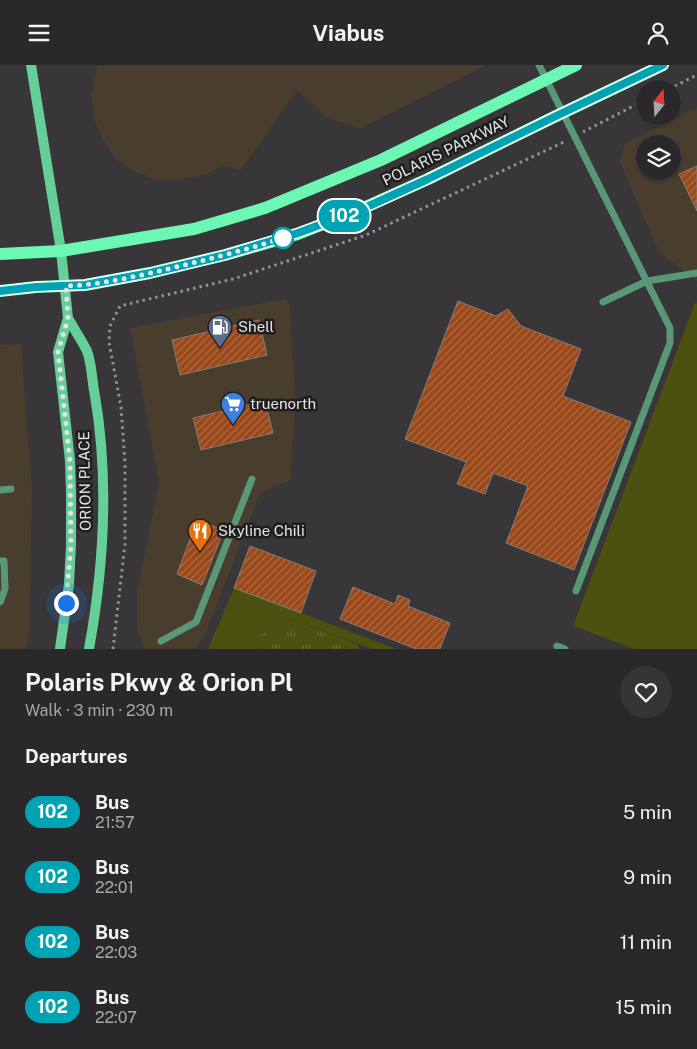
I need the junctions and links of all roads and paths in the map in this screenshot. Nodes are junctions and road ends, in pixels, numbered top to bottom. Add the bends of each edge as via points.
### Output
1 (31, 65) edge
2 (539, 65) edge
3 (576, 65) edge
4 (663, 65) edge
5 (697, 75) edge
6 (546, 80) junction
7 (681, 83) edge
8 (636, 105) edge
9 (563, 113) junction
10 (574, 136) junction
11 (61, 251) junction
12 (0, 254) edge
13 (697, 273) edge
14 (647, 281) junction
15 (66, 286) junction
16 (0, 291) edge
17 (603, 302) dead end
18 (68, 318) junction
19 (252, 479) dead end
20 (11, 489) dead end
21 (0, 490) edge
22 (0, 561) edge
23 (576, 591) dead end
24 (0, 602) edge
25 (161, 641) dead end
26 (557, 646) dead end
27 (60, 649) edge
28 (89, 649) edge
29 (113, 649) edge
30 (565, 649) edge

1 - 11 main road, ORION PLACE
2 - 6 lane
3 - 6 main road, POLARIS PARKWAY
4 - 9 main road, POLARIS PARKWAY
5 - 7 path
6 - 9 lane
6 - 11 main road, POLARIS PARKWAY via 381,160 265,208 194,229
8 - 10 path
9 - 10 lane
9 - 15 main road, POLARIS PARKWAY via 360,210 298,233 150,273
10 - 14 lane
10 - 29 path via 366,235 233,279 120,306 110,326 109,342 121,407 125,463 125,544
11 - 12 main road, POLARIS PARKWAY
11 - 15 main road, ORION PLACE
13 - 14 lane
14 - 17 lane
14 - 23 lane via 670,329 670,343
15 - 16 main road, POLARIS PARKWAY
15 - 18 main road, ORION PLACE
18 - 27 main road, ORION PLACE via 58,352 70,454 71,493 69,584
18 - 28 main road, ORION PLACE via 87,352 100,431 101,550
19 - 25 lane via 196,622
20 - 21 lane
22 - 24 lane via 4,561 4,589
26 - 30 lane

